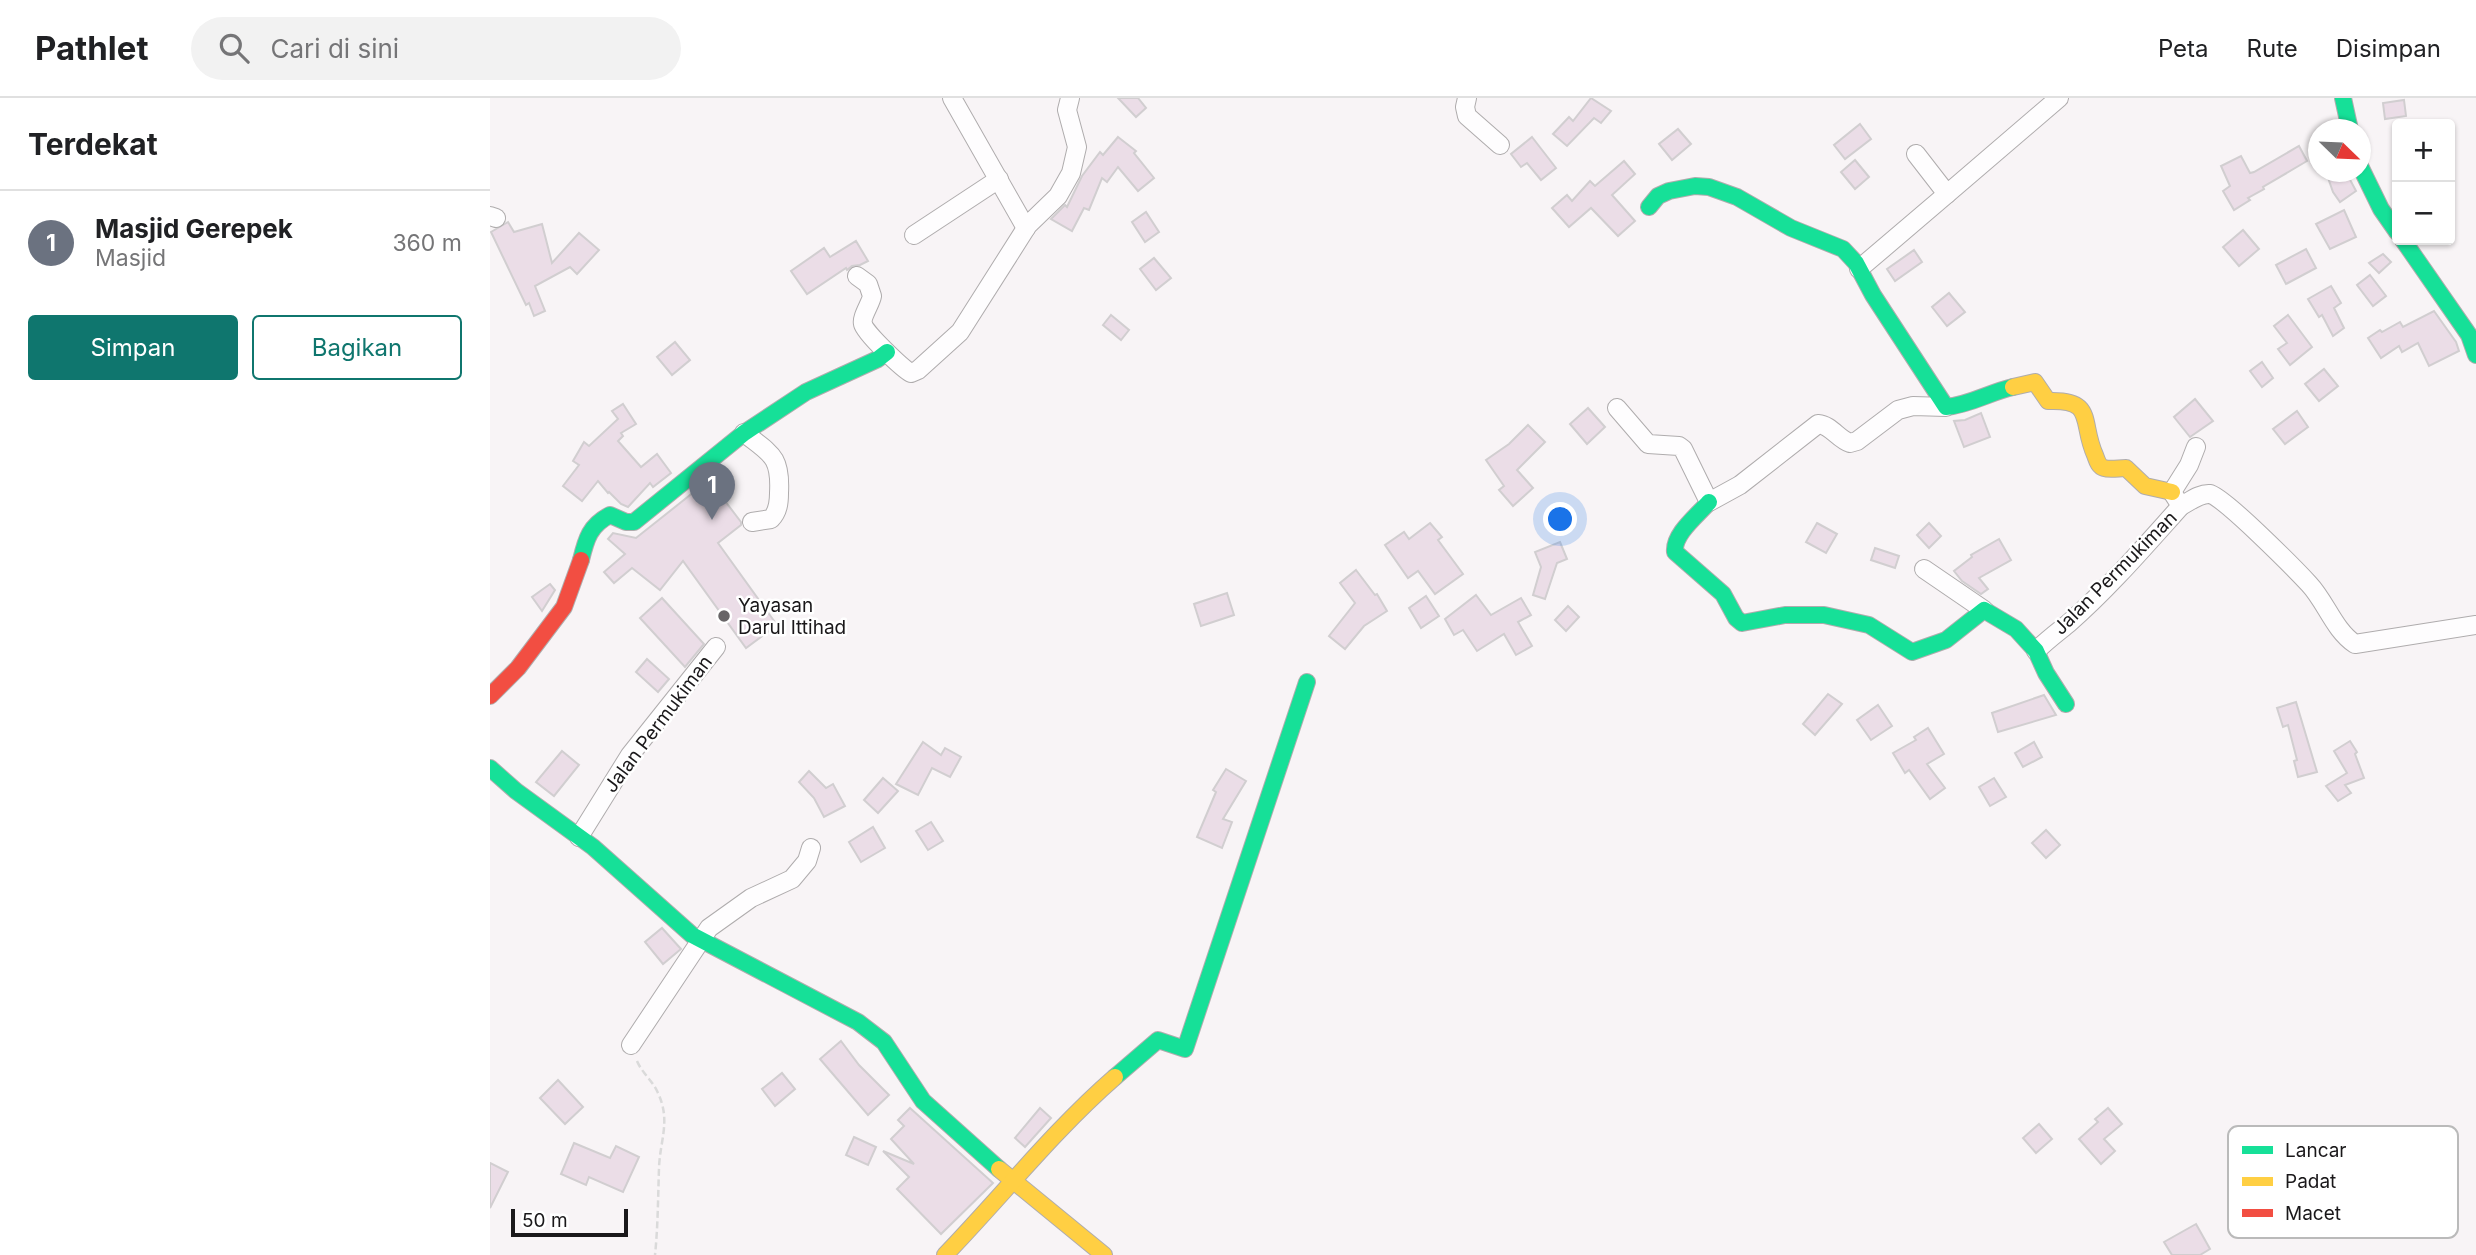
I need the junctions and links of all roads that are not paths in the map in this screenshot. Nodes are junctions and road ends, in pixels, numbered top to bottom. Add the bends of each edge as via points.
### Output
1 (952, 98) edge
2 (1070, 98) edge
3 (1467, 98) edge
4 (2059, 98) edge
5 (2343, 98) edge
6 (2348, 119) edge
7 (1500, 145) dead end
8 (1916, 155) dead end
9 (999, 179) junction
10 (2368, 182) edge
11 (1947, 194) junction
12 (1649, 207) dead end
13 (2392, 225) edge
14 (1026, 228) junction
15 (914, 235) dead end
16 (2407, 245) edge
17 (1859, 269) junction
18 (857, 276) dead end
19 (2472, 332) edge
20 (887, 352) junction
21 (2476, 355) edge
22 (1946, 407) junction
23 (1617, 408) dead end
24 (744, 433) junction
25 (2196, 447) dead end
26 (2176, 499) junction
27 (1709, 502) junction
28 (752, 522) dead end
29 (1924, 569) dead end
30 (1984, 610) junction
31 (2476, 625) edge
32 (716, 647) dead end
33 (2036, 651) junction
34 (1307, 682) dead end
35 (490, 696) edge
36 (2066, 704) dead end
37 (490, 768) edge
38 (579, 836) junction
39 (811, 848) dead end
40 (702, 941) junction
41 (631, 1045) road end
42 (1014, 1182) junction
43 (945, 1255) edge
44 (1104, 1255) edge

1 - 9 street
2 - 14 street via 1067,110 1077,147 1072,173 1058,196
3 - 7 street via 1467,116
4 - 11 street
5 - 6 street
8 - 11 street
9 - 14 street
9 - 15 street
10 - 13 street
11 - 17 street
12 - 17 street via 1662,192 1703,185 1720,189 1789,227 1838,247
14 - 20 street via 960,332 939,353 911,373
16 - 19 street
17 - 22 street
18 - 20 street via 868,284 872,296 863,324
19 - 21 street
20 - 24 street via 806,393
22 - 26 street, Jalan Permukiman via 2035,383 2048,401 2069,400 2081,409 2101,466 2126,468 2145,486
22 - 27 street, Jalan Permukiman via 1898,410 1850,443 1818,424 1740,485
23 - 27 street via 1648,444 1684,449
24 - 28 street via 774,457 780,472 774,516
24 - 35 street via 634,522 610,515 592,526 564,607 518,668
25 - 26 street, Jalan Permukiman
26 - 31 street, Jalan Permukiman via 2217,496 2310,585 2355,644
26 - 33 street, Jalan Permukiman via 2077,614
27 - 30 street, Jalan Permukiman via 1678,538 1675,552 1723,594 1742,623 1785,615 1824,615 1869,625 1912,652 1946,639
29 - 30 street, Jalan Permukiman
30 - 33 street, Jalan Permukiman via 2016,629
32 - 38 street, Jalan Permukiman via 630,755
33 - 36 street
34 - 42 street via 1185,1049 1158,1040 1082,1106
37 - 38 street
38 - 40 street
39 - 40 street via 792,879 737,907 709,928
40 - 41 street
40 - 42 street via 858,1022 884,1042 923,1101
42 - 43 street
42 - 44 street

